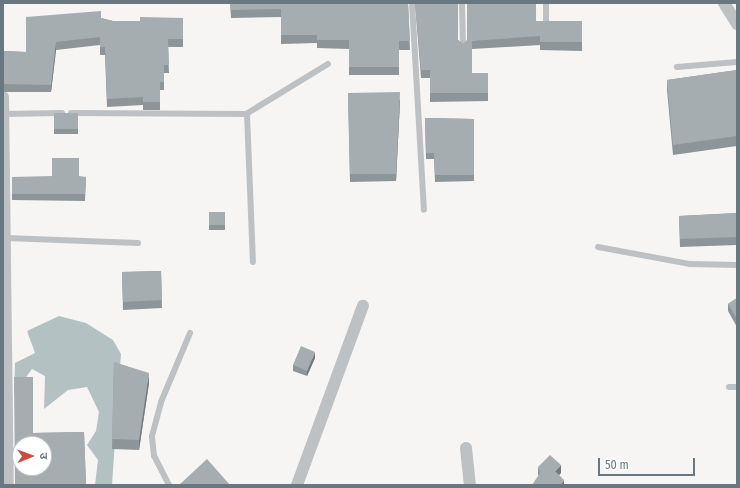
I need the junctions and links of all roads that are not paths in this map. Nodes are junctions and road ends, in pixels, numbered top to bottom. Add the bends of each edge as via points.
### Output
1 (412, 3) edge
2 (462, 3) edge
3 (546, 3) edge
4 (724, 3) edge
5 (546, 23) edge
6 (737, 24) edge
7 (462, 48) edge
8 (737, 62) edge
9 (328, 64) dead end
10 (677, 67) dead end
11 (3, 97) edge
12 (3, 114) edge
13 (247, 114) junction
14 (424, 210) dead end
15 (6, 238) junction
16 (138, 243) dead end
17 (598, 247) dead end
18 (253, 262) dead end
19 (737, 264) edge
20 (363, 306) dead end
21 (190, 333) dead end
22 (737, 387) edge
23 (729, 388) dead end
24 (466, 448) dead end
25 (8, 485) edge
26 (169, 485) edge
27 (298, 485) edge
28 (470, 485) edge

1 - 14 lane
2 - 7 lane
3 - 5 lane
4 - 6 street
8 - 10 lane
9 - 13 lane
11 - 12 street
12 - 13 lane
12 - 15 street
13 - 18 lane
15 - 16 lane
15 - 25 street
17 - 19 lane via 678,262
20 - 27 street
21 - 26 lane via 161,402 152,436 154,456
22 - 23 lane
24 - 28 street

